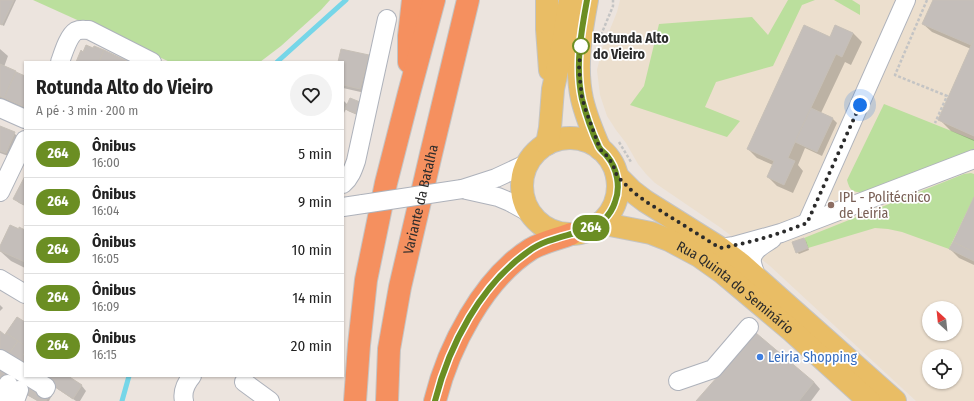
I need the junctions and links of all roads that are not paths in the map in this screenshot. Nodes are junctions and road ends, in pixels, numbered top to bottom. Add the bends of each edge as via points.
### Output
1 (413, 0) edge
2 (434, 0) edge
3 (468, 0) edge
4 (547, 0) edge
5 (570, 0) edge
6 (587, 0) edge
7 (906, 0) edge
8 (387, 19) dead end
9 (60, 61) edge
10 (150, 61) edge
11 (553, 89) junction
12 (409, 93) junction
13 (0, 108) edge
14 (24, 119) edge
15 (24, 142) edge
16 (547, 144) junction
17 (608, 144) junction
18 (974, 159) edge
19 (528, 163) junction
20 (625, 172) junction
21 (344, 183) edge
22 (462, 189) junction
23 (0, 192) edge
24 (344, 207) edge
25 (530, 213) junction
26 (600, 223) junction
27 (807, 223) junction
28 (781, 233) junction
29 (571, 234) junction
30 (720, 248) junction
31 (756, 276) junction
32 (0, 279) edge
33 (24, 293) edge
34 (749, 327) dead end
35 (190, 377) edge
36 (242, 379) edge
37 (678, 381) dead end
38 (181, 400) edge
39 (247, 401) edge
40 (270, 401) edge
41 (355, 401) edge
42 (387, 401) edge
43 (435, 401) edge
44 (869, 401) edge
45 (895, 401) edge

1 - 12 highway via 409,36
2 - 12 highway
3 - 42 highway, Variante da Batalha via 400,287 389,349
4 - 11 main road via 548,49
5 - 11 main road
6 - 17 main road via 579,66 582,98 586,111
7 - 27 street
8 - 21 street via 356,161
9 - 10 street via 71,36 81,30 89,30
11 - 16 main road
12 - 41 highway via 386,183 366,280 358,345
13 - 14 street
15 - 23 street
16 - 17 main road via 574,139
16 - 19 main road
17 - 20 main road via 608,157 613,165
18 - 27 street
19 - 22 street via 496,178
19 - 25 main road via 523,175 522,188
20 - 26 main road via 615,202
20 - 30 main road, Rua Quinta do Seminário via 632,191
22 - 24 street, bridge
22 - 25 street via 498,197
25 - 29 main road via 540,224 555,232
26 - 29 main road via 586,231
26 - 44 main road, Rua Quinta do Seminário via 651,233 699,256 786,326
27 - 28 street
28 - 30 street
28 - 31 street via 754,253 752,263
29 - 43 highway via 531,249 491,286 456,344 439,384
30 - 31 main road, Rua Quinta do Seminário
31 - 45 main road, Rua Quinta do Seminário
32 - 33 street
34 - 37 street via 713,369
35 - 38 street
36 - 39 street
36 - 40 street

